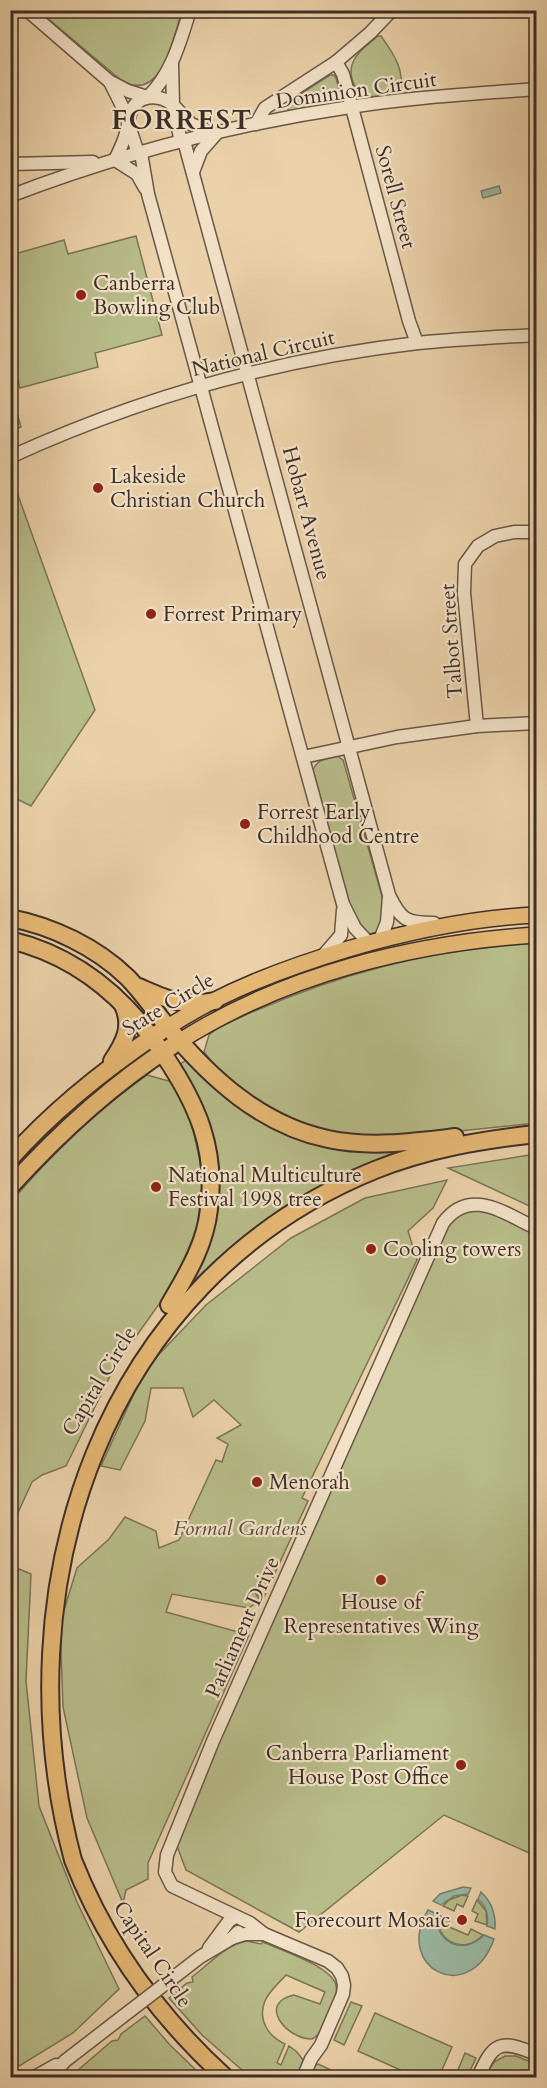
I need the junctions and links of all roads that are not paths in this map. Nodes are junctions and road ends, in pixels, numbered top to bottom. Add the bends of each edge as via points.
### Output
1 (27, 10) edge
2 (190, 10) edge
3 (393, 10) edge
4 (336, 62) junction
5 (172, 64) junction
6 (109, 81) junction
7 (537, 89) edge
8 (148, 97) junction
9 (173, 105) junction
10 (352, 106) junction
11 (129, 122) junction
12 (256, 124) junction
13 (216, 134) junction
14 (182, 142) junction
15 (139, 153) junction
16 (112, 161) junction
17 (10, 164) edge
18 (193, 174) junction
19 (148, 194) junction
20 (10, 196) edge
21 (537, 335) edge
22 (417, 343) junction
23 (248, 374) junction
24 (202, 385) junction
25 (10, 457) edge
26 (537, 532) edge
27 (537, 723) edge
28 (477, 726) junction
29 (349, 747) junction
30 (303, 757) junction
31 (389, 895) junction
32 (343, 904) junction
33 (537, 915) edge
34 (10, 918) edge
35 (459, 923) junction
36 (537, 934) edge
37 (10, 940) edge
38 (375, 943) junction
39 (409, 952) junction
40 (321, 957) junction
41 (352, 967) junction
42 (135, 986) junction
43 (215, 1000) junction
44 (122, 1001) junction
45 (168, 1027) junction
46 (153, 1037) junction
47 (180, 1041) junction
48 (162, 1052) junction
49 (107, 1069) junction
50 (37, 1130) junction
51 (537, 1132) edge
52 (52, 1143) junction
53 (10, 1159) edge
54 (10, 1187) edge
55 (537, 1228) edge
56 (156, 1330) junction
57 (46, 1564) dead end
58 (38, 1630) dead end
59 (236, 1917) junction
60 (264, 1934) junction
61 (232, 1938) junction
62 (200, 1957) junction
63 (537, 2054) edge
64 (66, 2061) junction
65 (33, 2078) edge
66 (50, 2078) edge
67 (226, 2078) edge
68 (303, 2078) edge
69 (478, 2078) edge

1 - 6 street
2 - 5 street
3 - 4 street
4 - 10 street, Sorell Street
4 - 12 street via 265,108
5 - 8 street
5 - 9 street, Hobart Avenue
6 - 8 street
6 - 11 street
7 - 10 street, Dominion Circuit
8 - 9 street via 161,97
8 - 11 street via 134,106
9 - 13 street via 191,124
9 - 14 street, Hobart Avenue
10 - 12 street, Dominion Circuit
10 - 22 street, Sorell Street
11 - 15 street
11 - 16 street
12 - 13 street, Dominion Circuit
13 - 14 street, Dominion Circuit
13 - 18 street via 201,151
14 - 15 street, Dominion Circuit
14 - 18 street, Hobart Avenue
15 - 16 street, Dominion Circuit
15 - 19 street
16 - 17 street
16 - 19 street via 137,174
16 - 20 street, Dominion Circuit
18 - 23 street, Hobart Avenue
19 - 24 street
21 - 22 street, National Circuit
22 - 23 street, National Circuit
23 - 24 street, National Circuit
23 - 29 street, Hobart Avenue
24 - 25 street, National Circuit via 64,432
24 - 30 street
26 - 28 street, Talbot Street via 495,536 478,546 465,564 464,593
27 - 28 street
28 - 29 street
29 - 30 street
29 - 31 street, Hobart Avenue
30 - 32 street
31 - 35 street, Hobart Avenue via 407,921
31 - 38 street, Hobart Avenue via 387,922
32 - 38 street via 355,928
32 - 40 street via 341,935
33 - 35 main road, State Circle
34 - 42 highway via 78,943
35 - 38 main road, State Circle
36 - 39 main road, State Circle
37 - 44 highway via 39,948 72,964
38 - 39 main road via 387,950
38 - 40 main road, State Circle
38 - 41 main road, State Circle
39 - 41 main road, State Circle
40 - 43 main road, State Circle
41 - 47 main road, State Circle via 273,993
42 - 43 highway via 178,1003
42 - 45 highway
43 - 45 main road, State Circle
44 - 46 highway
44 - 49 highway via 128,1020 126,1036
45 - 46 highway, State Circle
45 - 47 highway
46 - 48 highway
46 - 49 highway, State Circle
47 - 48 highway, State Circle
47 - 51 highway via 246,1103 276,1121 317,1137 378,1144
48 - 52 highway, State Circle
48 - 56 highway via 199,1118 209,1154 211,1184 201,1246
49 - 50 highway, State Circle
50 - 52 highway
50 - 53 highway, State Circle
51 - 56 highway via 441,1149 377,1169 316,1198 233,1254
52 - 54 highway, State Circle
55 - 59 street, Parliament Drive via 478,1203 458,1208 443,1223 218,1730 164,1868 177,1890
56 - 57 highway, Capital Circle via 121,1379 89,1437 64,1499
58 - 67 highway, Capital Circle via 38,1697 46,1764 73,1860 101,1921 137,1977 178,2031
59 - 60 street, Parliament Drive
59 - 61 street via 239,1928
59 - 62 street
60 - 61 street, Parliament Drive
60 - 68 street, Parliament Drive via 328,1961 342,1976 343,1995
61 - 62 street
62 - 64 street, bridge
63 - 69 street via 516,2046 500,2047 489,2054
64 - 65 street
64 - 66 street

